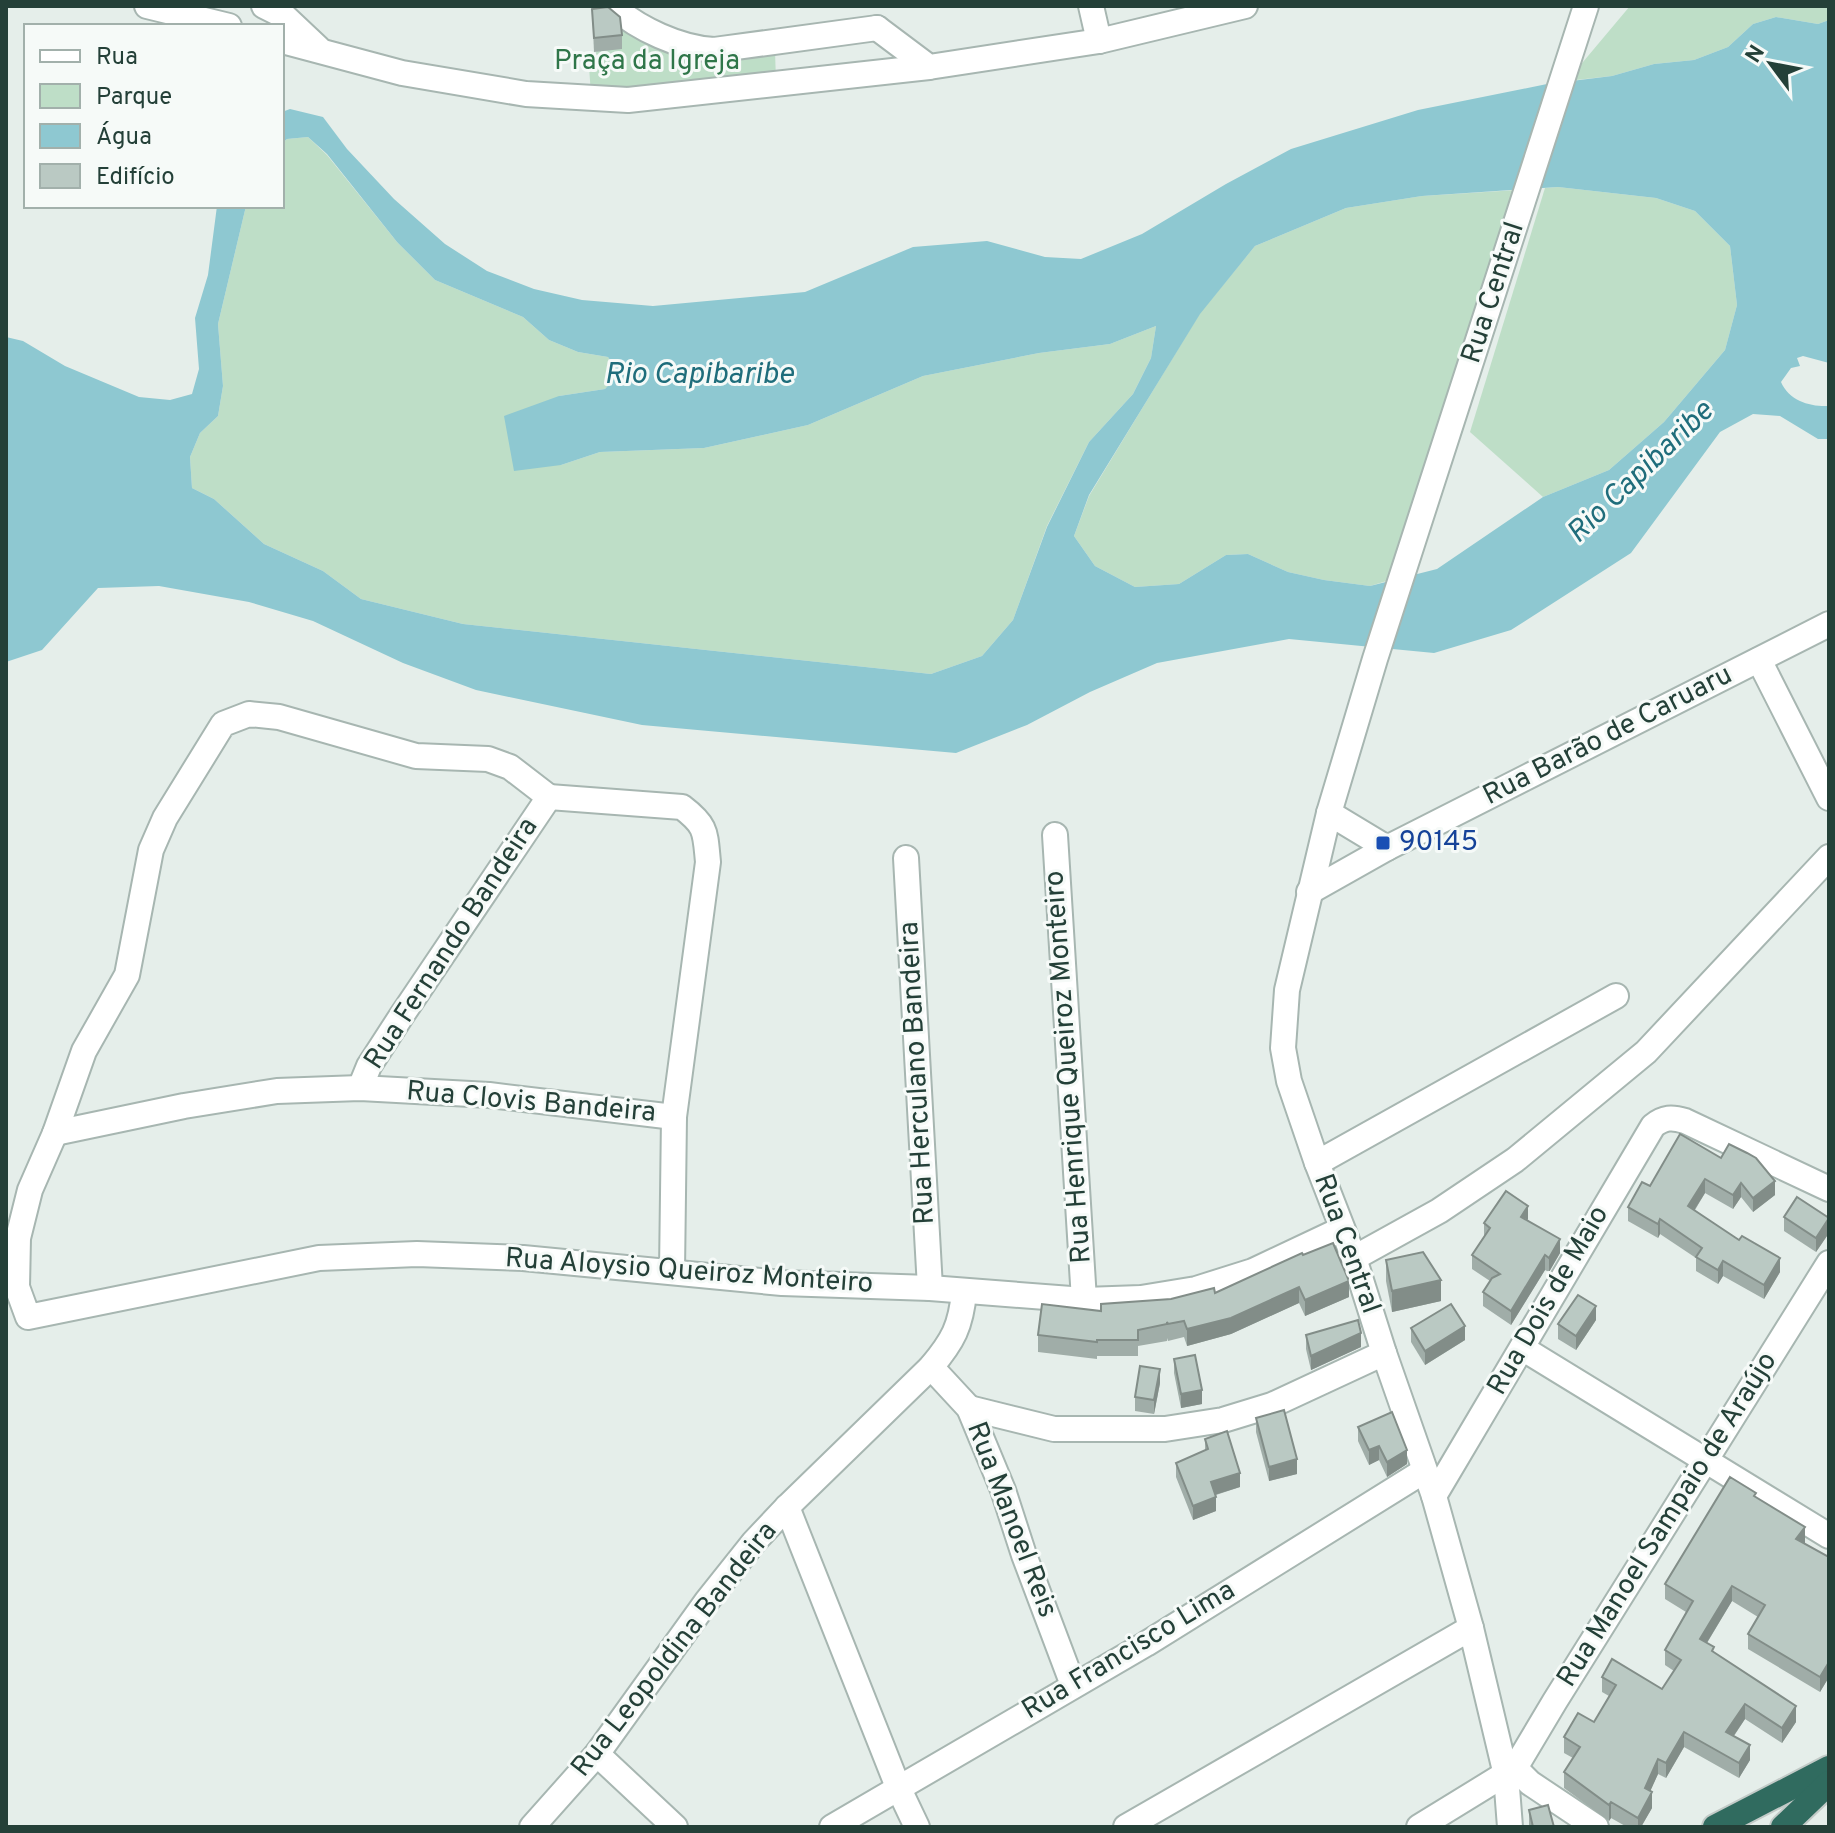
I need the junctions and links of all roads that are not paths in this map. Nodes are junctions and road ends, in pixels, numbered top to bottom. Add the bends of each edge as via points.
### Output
1 (147, 6) edge
2 (264, 6) edge
3 (612, 6) edge
4 (1091, 6) edge
5 (1245, 6) edge
6 (1586, 6) edge
7 (1208, 10) edge
8 (876, 17) edge
9 (221, 24) edge
10 (1099, 41) junction
11 (284, 42) edge
12 (328, 55) junction
13 (929, 67) junction
14 (1829, 624) edge
15 (1759, 660) junction
16 (549, 797) junction
17 (1829, 798) edge
18 (1329, 813) junction
19 (1055, 835) dead end
20 (1387, 848) junction
21 (1829, 857) edge
22 (906, 858) dead end
23 (1309, 892) junction
24 (1616, 996) dead end
25 (360, 1088) junction
26 (674, 1117) junction
27 (55, 1133) junction
28 (1317, 1163) junction
29 (1829, 1189) edge
30 (1342, 1229) junction
31 (1354, 1258) junction
32 (1829, 1263) edge
33 (672, 1271) junction
34 (930, 1288) junction
35 (964, 1292) junction
36 (1084, 1300) junction
37 (1522, 1348) junction
38 (1384, 1353) junction
39 (931, 1367) junction
40 (969, 1408) junction
41 (1707, 1460) junction
42 (1424, 1471) junction
43 (1434, 1496) junction
44 (787, 1507) junction
45 (1829, 1536) edge
46 (1471, 1628) junction
47 (1073, 1685) junction
48 (597, 1754) junction
49 (1829, 1768) edge
50 (1510, 1772) junction
51 (1829, 1783) edge
52 (898, 1787) junction
53 (532, 1827) edge
54 (675, 1827) edge
55 (832, 1827) edge
56 (917, 1827) edge
57 (1126, 1827) edge
58 (1419, 1827) edge
59 (1510, 1827) edge
60 (1596, 1827) edge
61 (1715, 1827) edge
62 (1783, 1827) edge

1 - 9 street
2 - 12 street via 284,16
3 - 8 street via 693,49 714,50
4 - 10 street
5 - 7 street
6 - 18 street, Rua Central
7 - 10 street
8 - 13 street
10 - 13 street
11 - 12 street
12 - 13 street via 526,94 628,100
14 - 15 street, Rua Barão de Caruaru
15 - 17 street
15 - 20 street, Rua Barão de Caruaru
16 - 25 street, Rua Fernando Bandeira via 402,1015
16 - 26 street via 682,807 699,819 706,835 708,862
16 - 27 street, Rua Fernando Bandeira via 510,767 488,759 416,756 279,717 249,714 223,724 151,850 127,975 84,1051
18 - 20 street
18 - 23 street, Rua Central
19 - 36 street, Rua Henrique Queiroz Monteiro
20 - 23 street, Rua Barão de Caruaru
21 - 31 street via 1646,1052 1515,1160 1439,1211
22 - 34 street, Rua Herculano Bandeira
23 - 28 street, Rua Central via 1287,990 1283,1048
24 - 28 street
25 - 26 street, Rua Clovis Bandeira via 489,1095
25 - 27 street, Rua Clovis Bandeira via 277,1091
26 - 33 street
27 - 33 street, Rua Aloysio Queiroz Monteiro via 30,1190 18,1238 17,1287 28,1317 319,1258 417,1254
28 - 30 street, Rua Central
29 - 37 street, Rua Dois de Maio via 1699,1127 1662,1119 1644,1139
30 - 31 street, Rua Central
30 - 36 street, Rua Aloysio Queiroz Monteiro via 1253,1271 1196,1289
31 - 38 street, Rua Central
32 - 41 street, Rua Manoel Sampaio de Araújo
33 - 34 street, Rua Aloysio Queiroz Monteiro via 782,1283
34 - 35 street, Rua Aloysio Queiroz Monteiro
35 - 36 street, Rua Aloysio Queiroz Monteiro
35 - 39 street, Rua Leopoldina Bandeira via 960,1325
37 - 41 street
37 - 43 street, Rua Dois de Maio
38 - 40 street via 1272,1405 1165,1429 1054,1429
38 - 42 street, Rua Central
39 - 40 street, Rua Manoel Reis
39 - 44 street, Rua Leopoldina Bandeira
40 - 47 street, Rua Manoel Reis
41 - 45 street
41 - 50 street, Rua Manoel Sampaio de Araújo
42 - 43 street, Rua Central
42 - 47 street, Rua Francisco Lima
43 - 46 street, Rua Central
44 - 48 street, Rua Leopoldina Bandeira via 707,1601
44 - 52 street
46 - 50 street, Rua Central
46 - 57 street
47 - 52 street, Rua Francisco Lima
48 - 53 street, Rua Leopoldina Bandeira
48 - 54 street
49 - 61 highway
50 - 58 street
50 - 59 street, Rua Central
50 - 60 street
51 - 62 highway
52 - 55 street, Rua Francisco Lima
52 - 56 street

